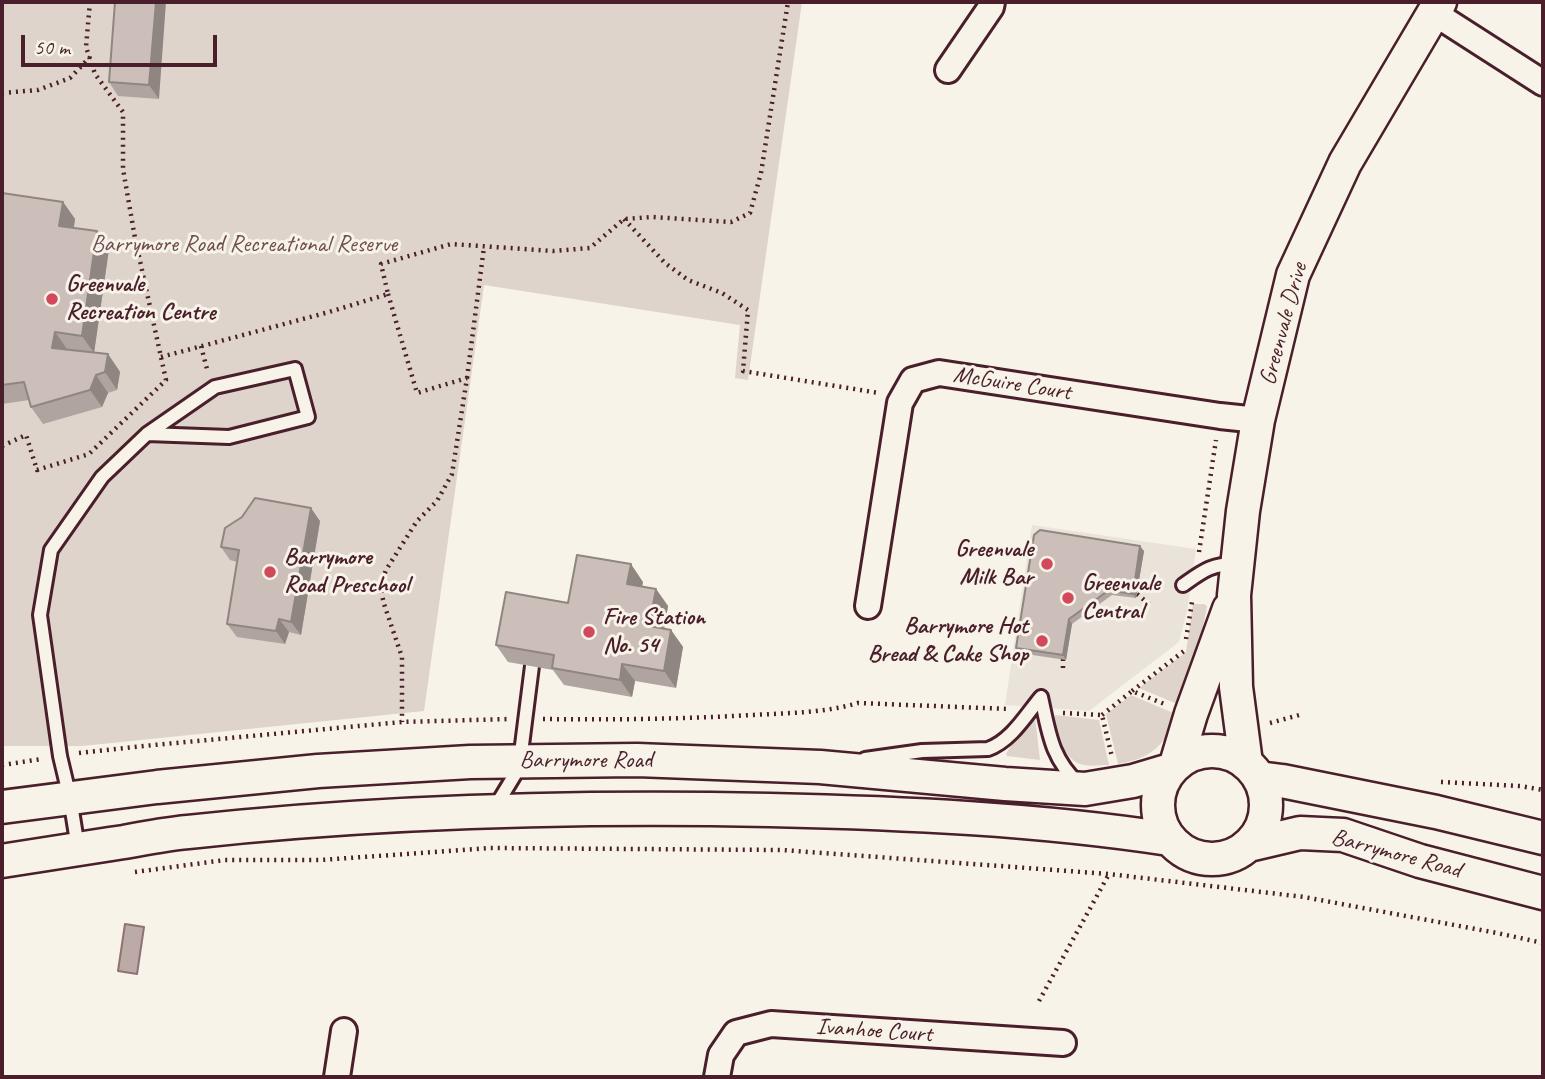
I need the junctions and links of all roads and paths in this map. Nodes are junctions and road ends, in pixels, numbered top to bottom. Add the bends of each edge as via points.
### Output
1 (90, 2) edge
2 (788, 2) edge
3 (992, 2) edge
4 (1437, 7) edge
5 (90, 57) junction
6 (948, 70) dead end
7 (1543, 83) edge
8 (2, 93) edge
9 (624, 219) junction
10 (485, 247) junction
11 (388, 294) junction
12 (161, 357) junction
13 (467, 378) junction
14 (900, 403) junction
15 (1258, 420) junction
16 (147, 434) junction
17 (2, 446) edge
18 (1237, 564) junction
19 (1183, 585) dead end
20 (1137, 594) edge
21 (1234, 595) junction
22 (1150, 605) dead end
23 (868, 606) dead end
24 (1063, 659) edge
25 (532, 666) edge
26 (1063, 669) dead end
27 (1178, 710) dead end
28 (1030, 711) junction
29 (1044, 712) junction
30 (1303, 714) dead end
31 (1102, 715) junction
32 (525, 718) junction
33 (402, 722) junction
34 (1267, 723) dead end
35 (60, 756) junction
36 (520, 761) junction
37 (1114, 763) dead end
38 (2, 765) edge
39 (820, 767) junction
40 (1173, 767) junction
41 (1253, 771) junction
42 (1437, 782) dead end
43 (1085, 789) junction
44 (1543, 790) edge
45 (70, 798) junction
46 (2, 807) edge
47 (492, 810) junction
48 (1543, 838) edge
49 (1169, 839) junction
50 (1249, 845) junction
51 (79, 849) junction
52 (2, 861) edge
53 (122, 873) dead end
54 (1109, 874) junction
55 (1543, 893) edge
56 (1543, 943) edge
57 (1039, 1001) dead end
58 (344, 1031) dead end
59 (1063, 1043) dead end
60 (337, 1077) edge
61 (717, 1077) edge

1 - 5 path via 86,47
2 - 9 path via 761,173 750,213 731,222
3 - 6 street
4 - 7 street
4 - 15 street, Greenvale Drive via 1345,163 1293,275
5 - 8 path via 70,78 38,90
5 - 12 path via 95,74 123,113 123,169
9 - 10 path via 590,248
9 - 14 path via 665,263 688,280 722,293 748,310 743,371 881,393
10 - 11 path via 451,244 381,264
10 - 13 path
11 - 12 path
11 - 13 path via 417,393
12 - 17 path via 166,380 89,454 37,470 26,435
13 - 33 path via 452,474 437,501 417,521 380,586 402,657
14 - 15 street, McGuire Court via 913,380 939,373
14 - 23 street
15 - 18 street, Greenvale Drive
16 - 16 lane via 229,437 308,416 295,369 215,387
16 - 35 lane via 102,477 51,551 40,615
18 - 19 lane via 1208,568
18 - 21 street, Greenvale Drive
20 - 22 path
21 - 40 street, Greenvale Drive
21 - 41 street, Greenvale Drive via 1236,687
24 - 26 path
25 - 32 lane
27 - 31 path via 1132,691
28 - 29 lane via 1041,697
28 - 32 path via 858,703 809,712 716,718
28 - 39 lane via 999,745 988,749 922,751
29 - 31 path
29 - 43 lane via 1058,760
30 - 34 path
31 - 37 path
32 - 33 path
32 - 36 lane
33 - 35 path
35 - 38 path
35 - 45 lane
36 - 39 street, Barrymore Road
36 - 45 street, Barrymore Road via 318,771
36 - 47 lane
39 - 43 street, Barrymore Road
40 - 41 street via 1192,754 1211,751 1230,754
40 - 43 street, Barrymore Road via 1133,781
40 - 49 street via 1159,792 1158,817
41 - 48 street, Barrymore Road
41 - 50 street via 1266,795 1266,814
42 - 44 path
45 - 46 street, Barrymore Road
45 - 51 lane
47 - 49 street, Barrymore Road via 872,812 1018,821
47 - 51 street, Barrymore Road via 309,820 184,832
49 - 50 street via 1186,853 1207,860 1230,857
50 - 55 street, Barrymore Road via 1300,833 1343,835 1420,861
51 - 52 street, Barrymore Road
53 - 54 path via 225,860 321,860 518,848 782,850
54 - 56 path via 1304,897
54 - 57 path
58 - 60 street
59 - 61 street, Ivanhoe Court via 771,1024 736,1033 721,1055

